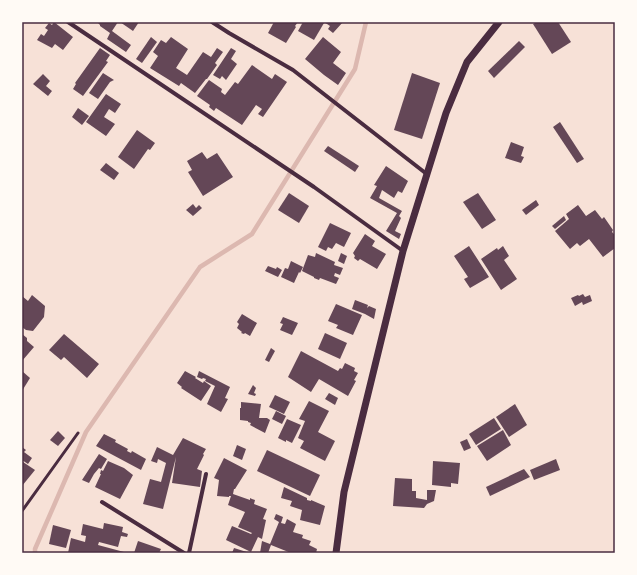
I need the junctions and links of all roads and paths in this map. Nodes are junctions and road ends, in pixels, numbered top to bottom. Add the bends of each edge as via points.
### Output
1 (68, 22) edge
2 (212, 22) edge
3 (499, 22) edge
4 (428, 175) junction
5 (403, 251) junction
6 (78, 433) dead end
7 (206, 474) dead end
8 (102, 502) dead end
9 (22, 511) edge
10 (184, 553) edge
11 (190, 553) edge
12 (336, 553) edge

1 - 5 street via 308,183
2 - 4 street via 293,70
3 - 4 street via 467,62 446,114
4 - 5 street
5 - 12 street via 344,492
6 - 9 lane
7 - 11 street
8 - 10 street

